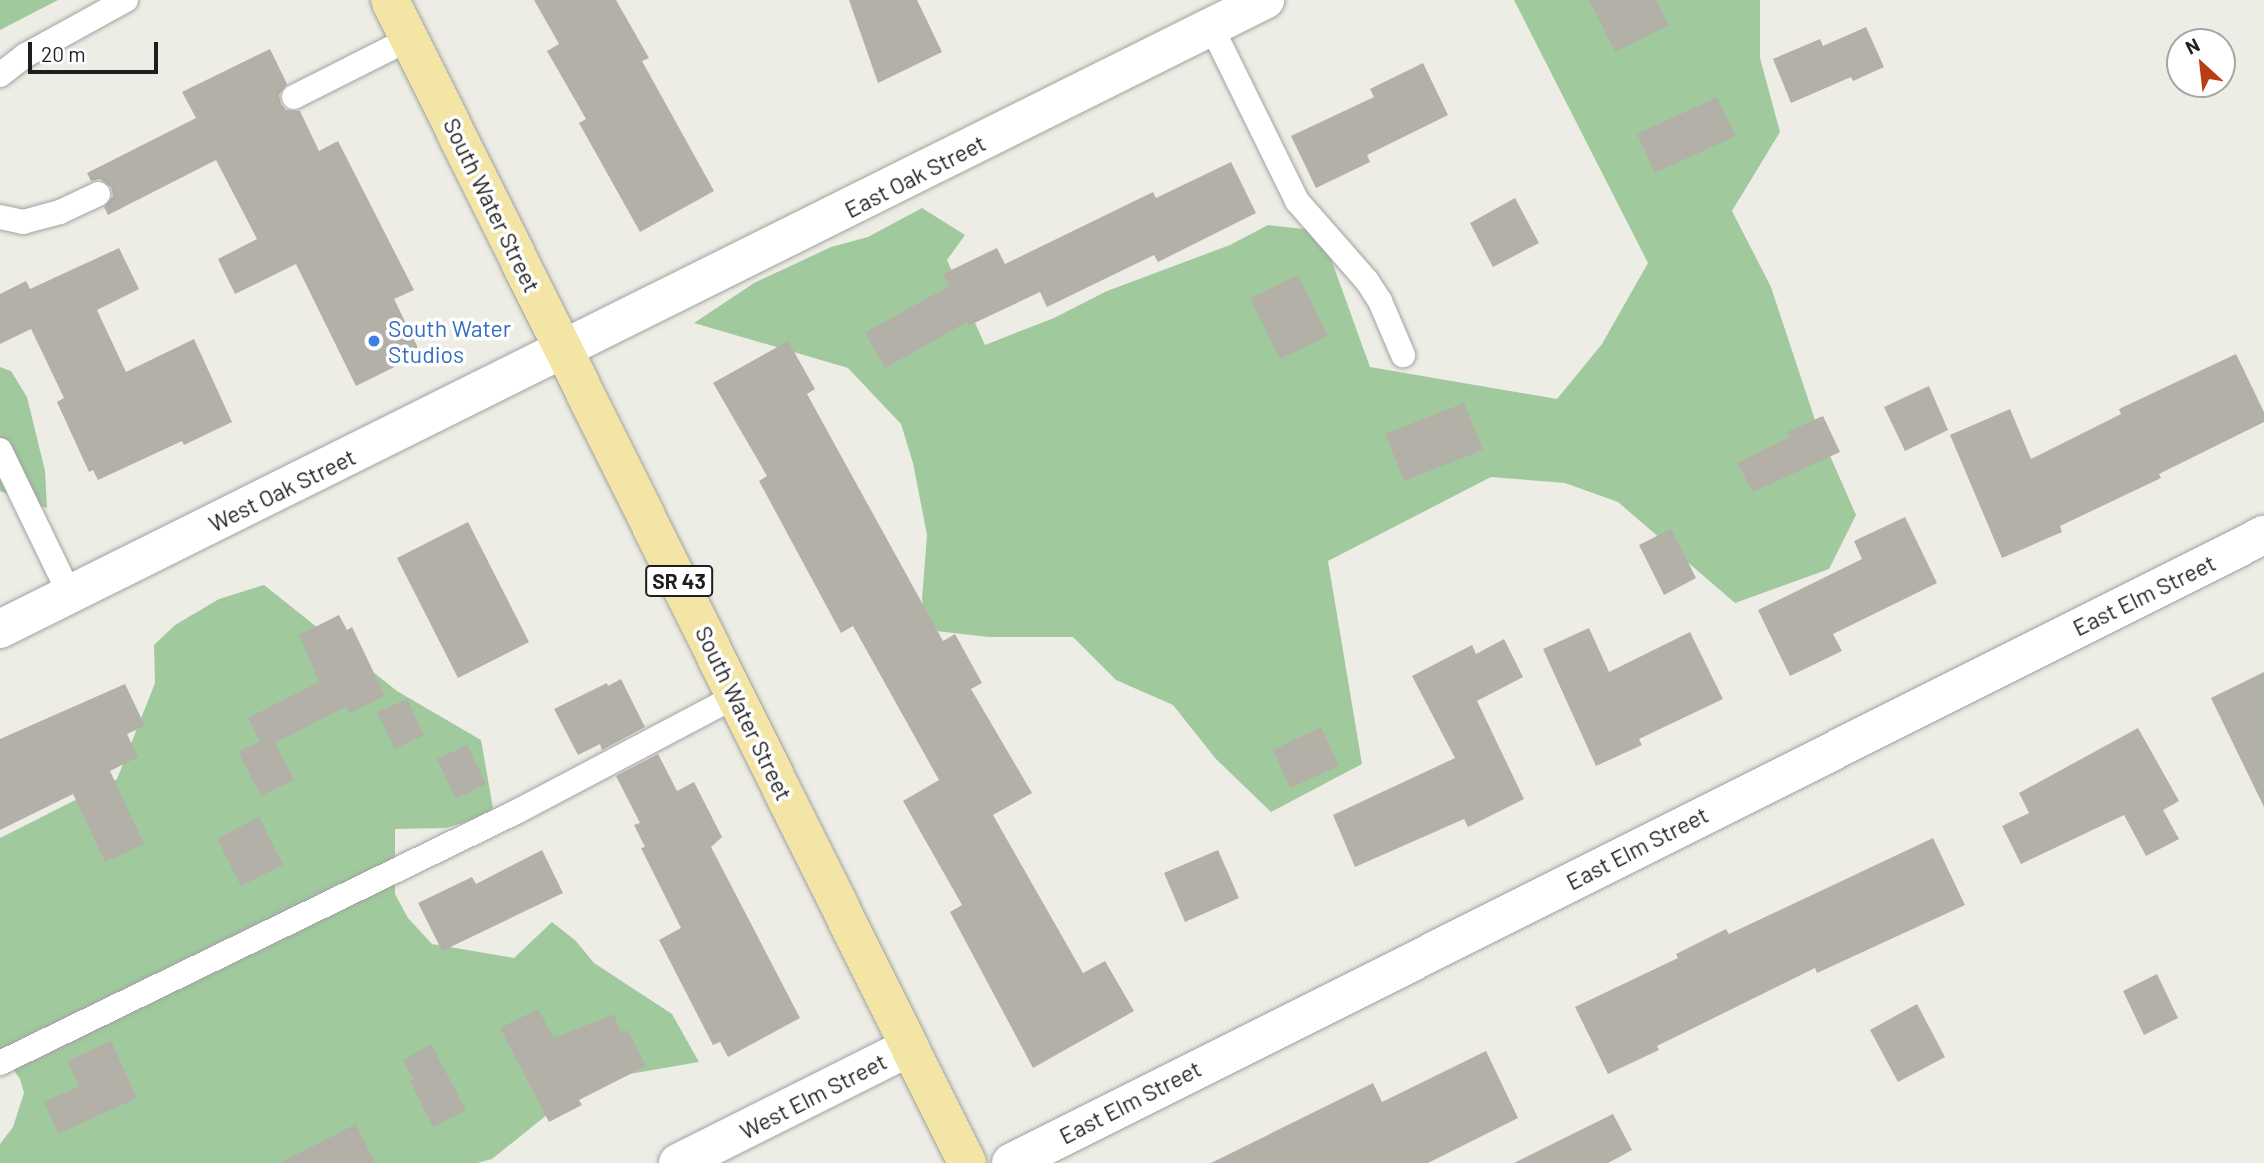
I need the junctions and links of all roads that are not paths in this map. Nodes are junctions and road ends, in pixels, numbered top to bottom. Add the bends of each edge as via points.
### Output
1 (126, 0) edge
2 (390, 0) edge
3 (1265, 0) edge
4 (1212, 28) junction
5 (409, 39) junction
6 (0, 75) edge
7 (294, 97) dead end
8 (98, 194) dead end
9 (0, 217) edge
10 (564, 351) junction
11 (1403, 355) dead end
12 (0, 450) edge
13 (2264, 535) edge
14 (70, 595) junction
15 (0, 629) edge
16 (736, 696) junction
17 (910, 1047) junction
18 (0, 1063) edge
19 (678, 1163) edge
20 (967, 1163) edge
21 (1011, 1163) edge

1 - 6 lane via 26,55
2 - 5 main road, South Water Street / SR 43
3 - 4 street, East Oak Street
4 - 10 street, East Oak Street
4 - 11 lane via 1297,201 1367,281
5 - 7 lane
5 - 10 main road, South Water Street / SR 43
8 - 9 lane via 60,212 23,222
10 - 14 street, West Oak Street
10 - 16 main road, South Water Street / SR 43
12 - 14 lane
13 - 21 street, East Elm Street
14 - 15 street, West Oak Street
16 - 17 main road, South Water Street / SR 43
16 - 18 lane via 518,811
17 - 19 street, West Elm Street
17 - 20 main road, South Water Street / SR 43

